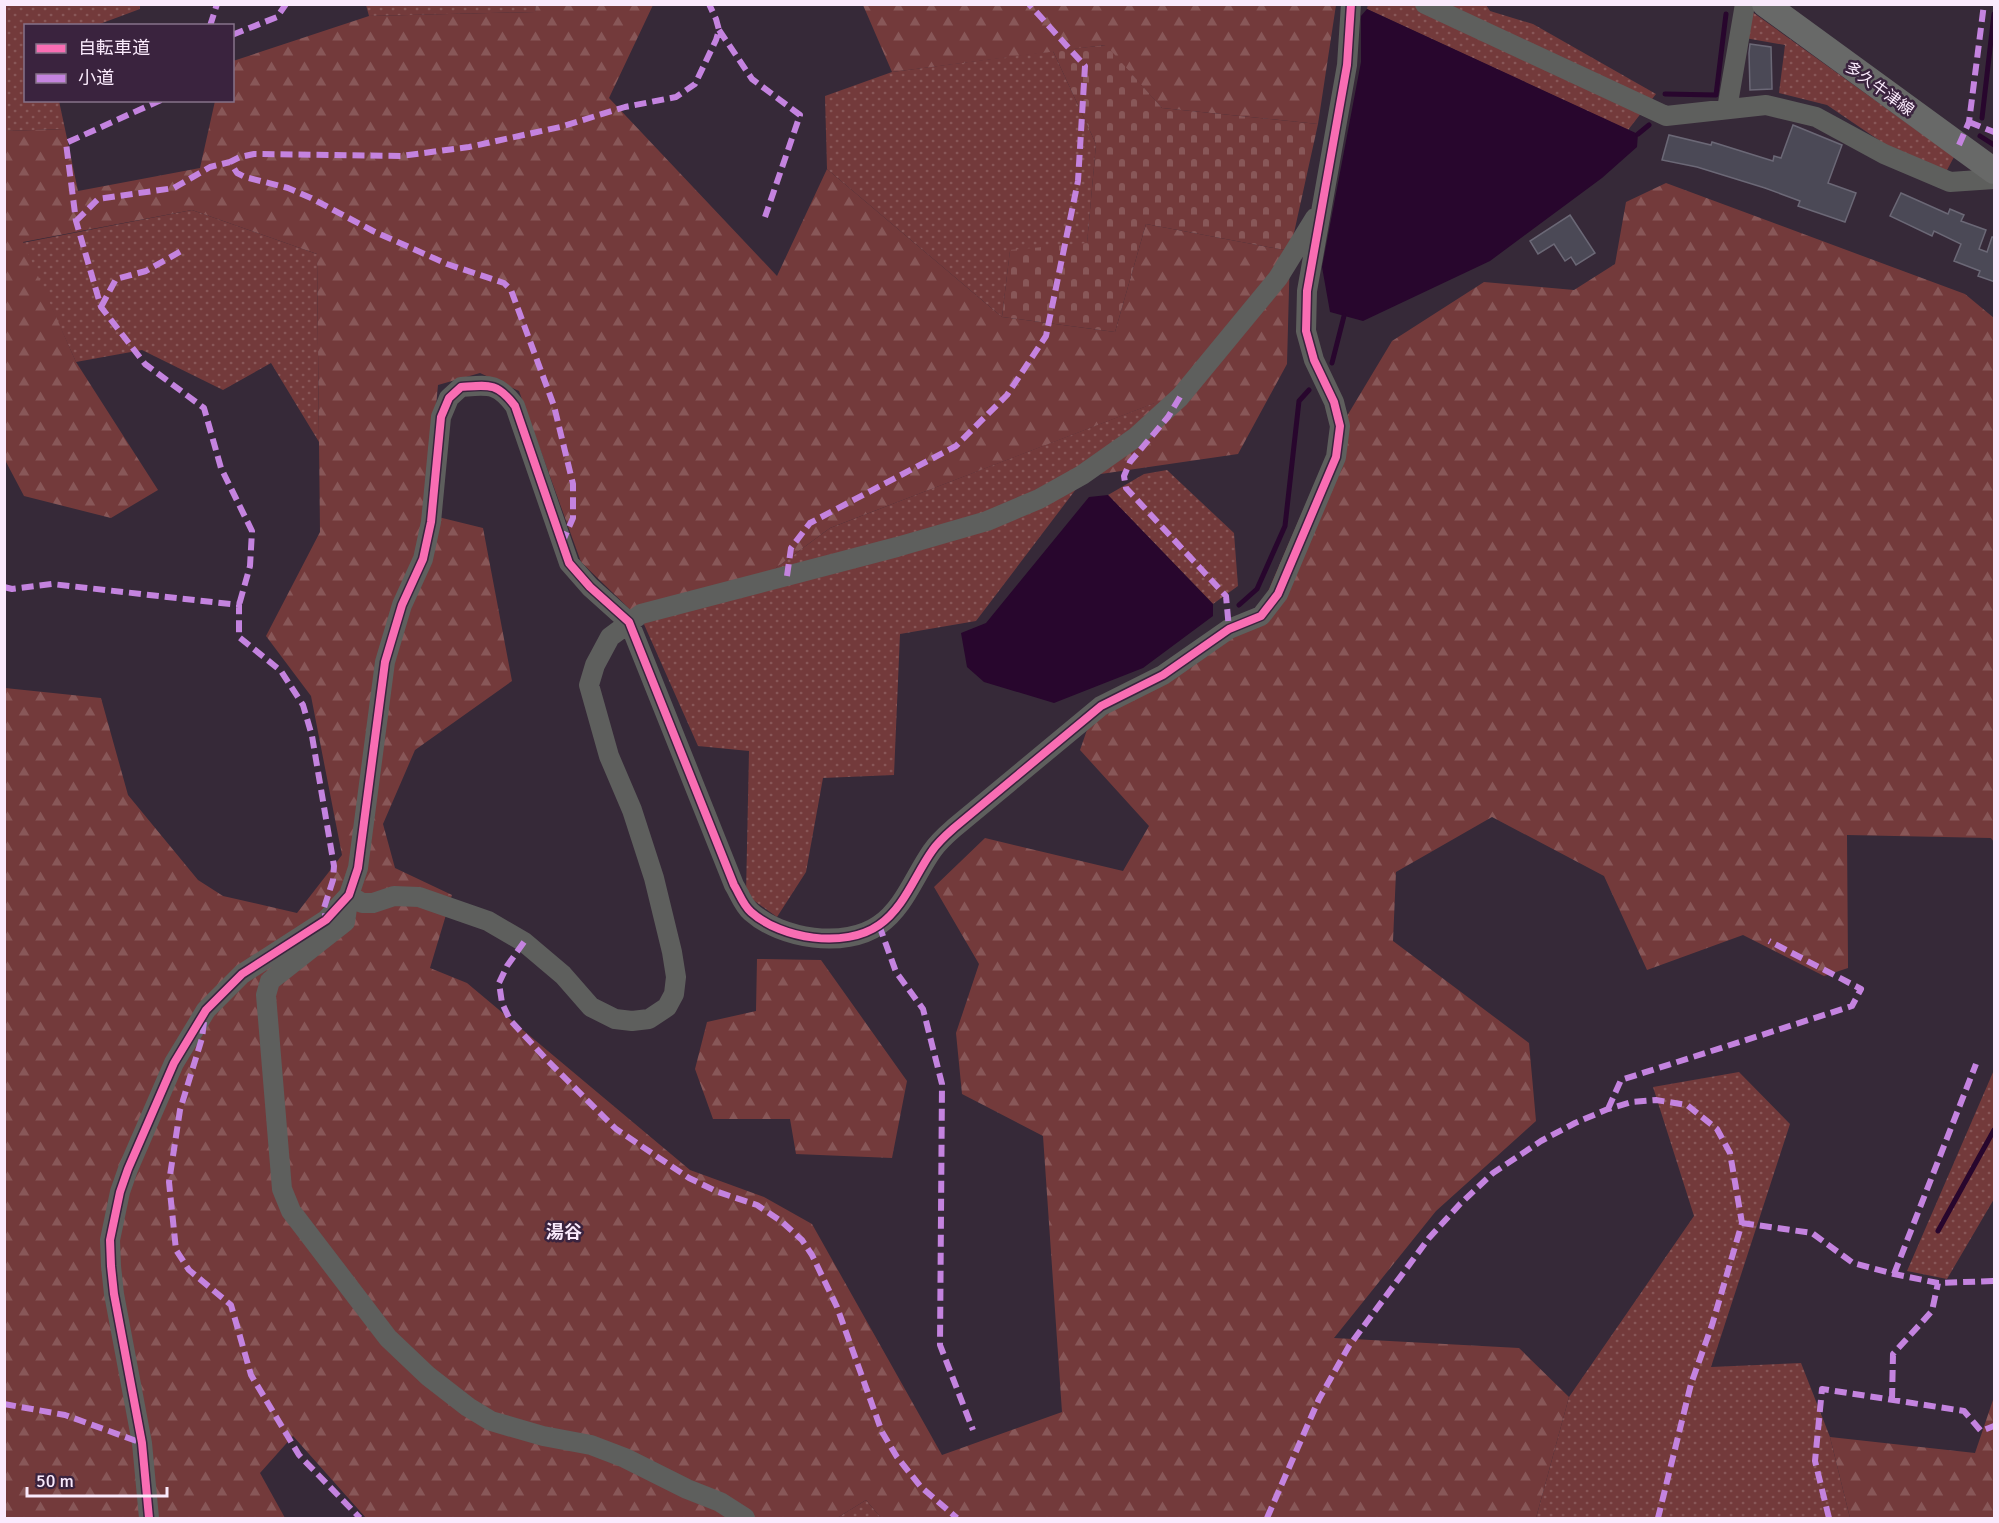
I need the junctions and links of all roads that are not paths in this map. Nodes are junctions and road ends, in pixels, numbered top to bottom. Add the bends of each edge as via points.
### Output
1 (1352, 4) edge
2 (1425, 4) edge
3 (1745, 4) edge
4 (1765, 4) edge
5 (1727, 109) junction
6 (1995, 171) edge
7 (1995, 179) edge
8 (1322, 205) junction
9 (629, 622) junction
10 (349, 894) junction
11 (149, 1518) edge
12 (746, 1518) edge

1 - 8 street via 1347,65
2 - 5 street via 1666,116
3 - 5 street
4 - 6 main road, 多久牛津線
5 - 7 street via 1766,105 1816,117 1884,154 1950,182
8 - 9 street via 1278,278 1180,397 1136,437 1082,475 1039,499 987,520 641,614
8 - 9 street via 1307,291 1306,331 1340,426 1336,457 1278,594 1262,616 1229,629 1163,675 1101,706 954,828 932,850 900,904 879,925 850,937 804,938 776,928 749,911 734,885
9 - 10 street via 610,638 589,685 609,756 654,878 670,942 676,977 667,1007 649,1019 615,1019 591,1007 563,975 524,942 488,921 419,897 394,896 362,903
9 - 10 street via 569,563 515,406 505,392 487,385 460,387 449,398 441,417 431,522 423,559 402,605 385,662 358,868
10 - 11 street via 327,920 242,974 206,1010 174,1062 120,1192 110,1240 111,1266 142,1443
10 - 12 street via 345,922 270,981 266,995 282,1189 291,1211 388,1338 468,1407 491,1421 625,1458

